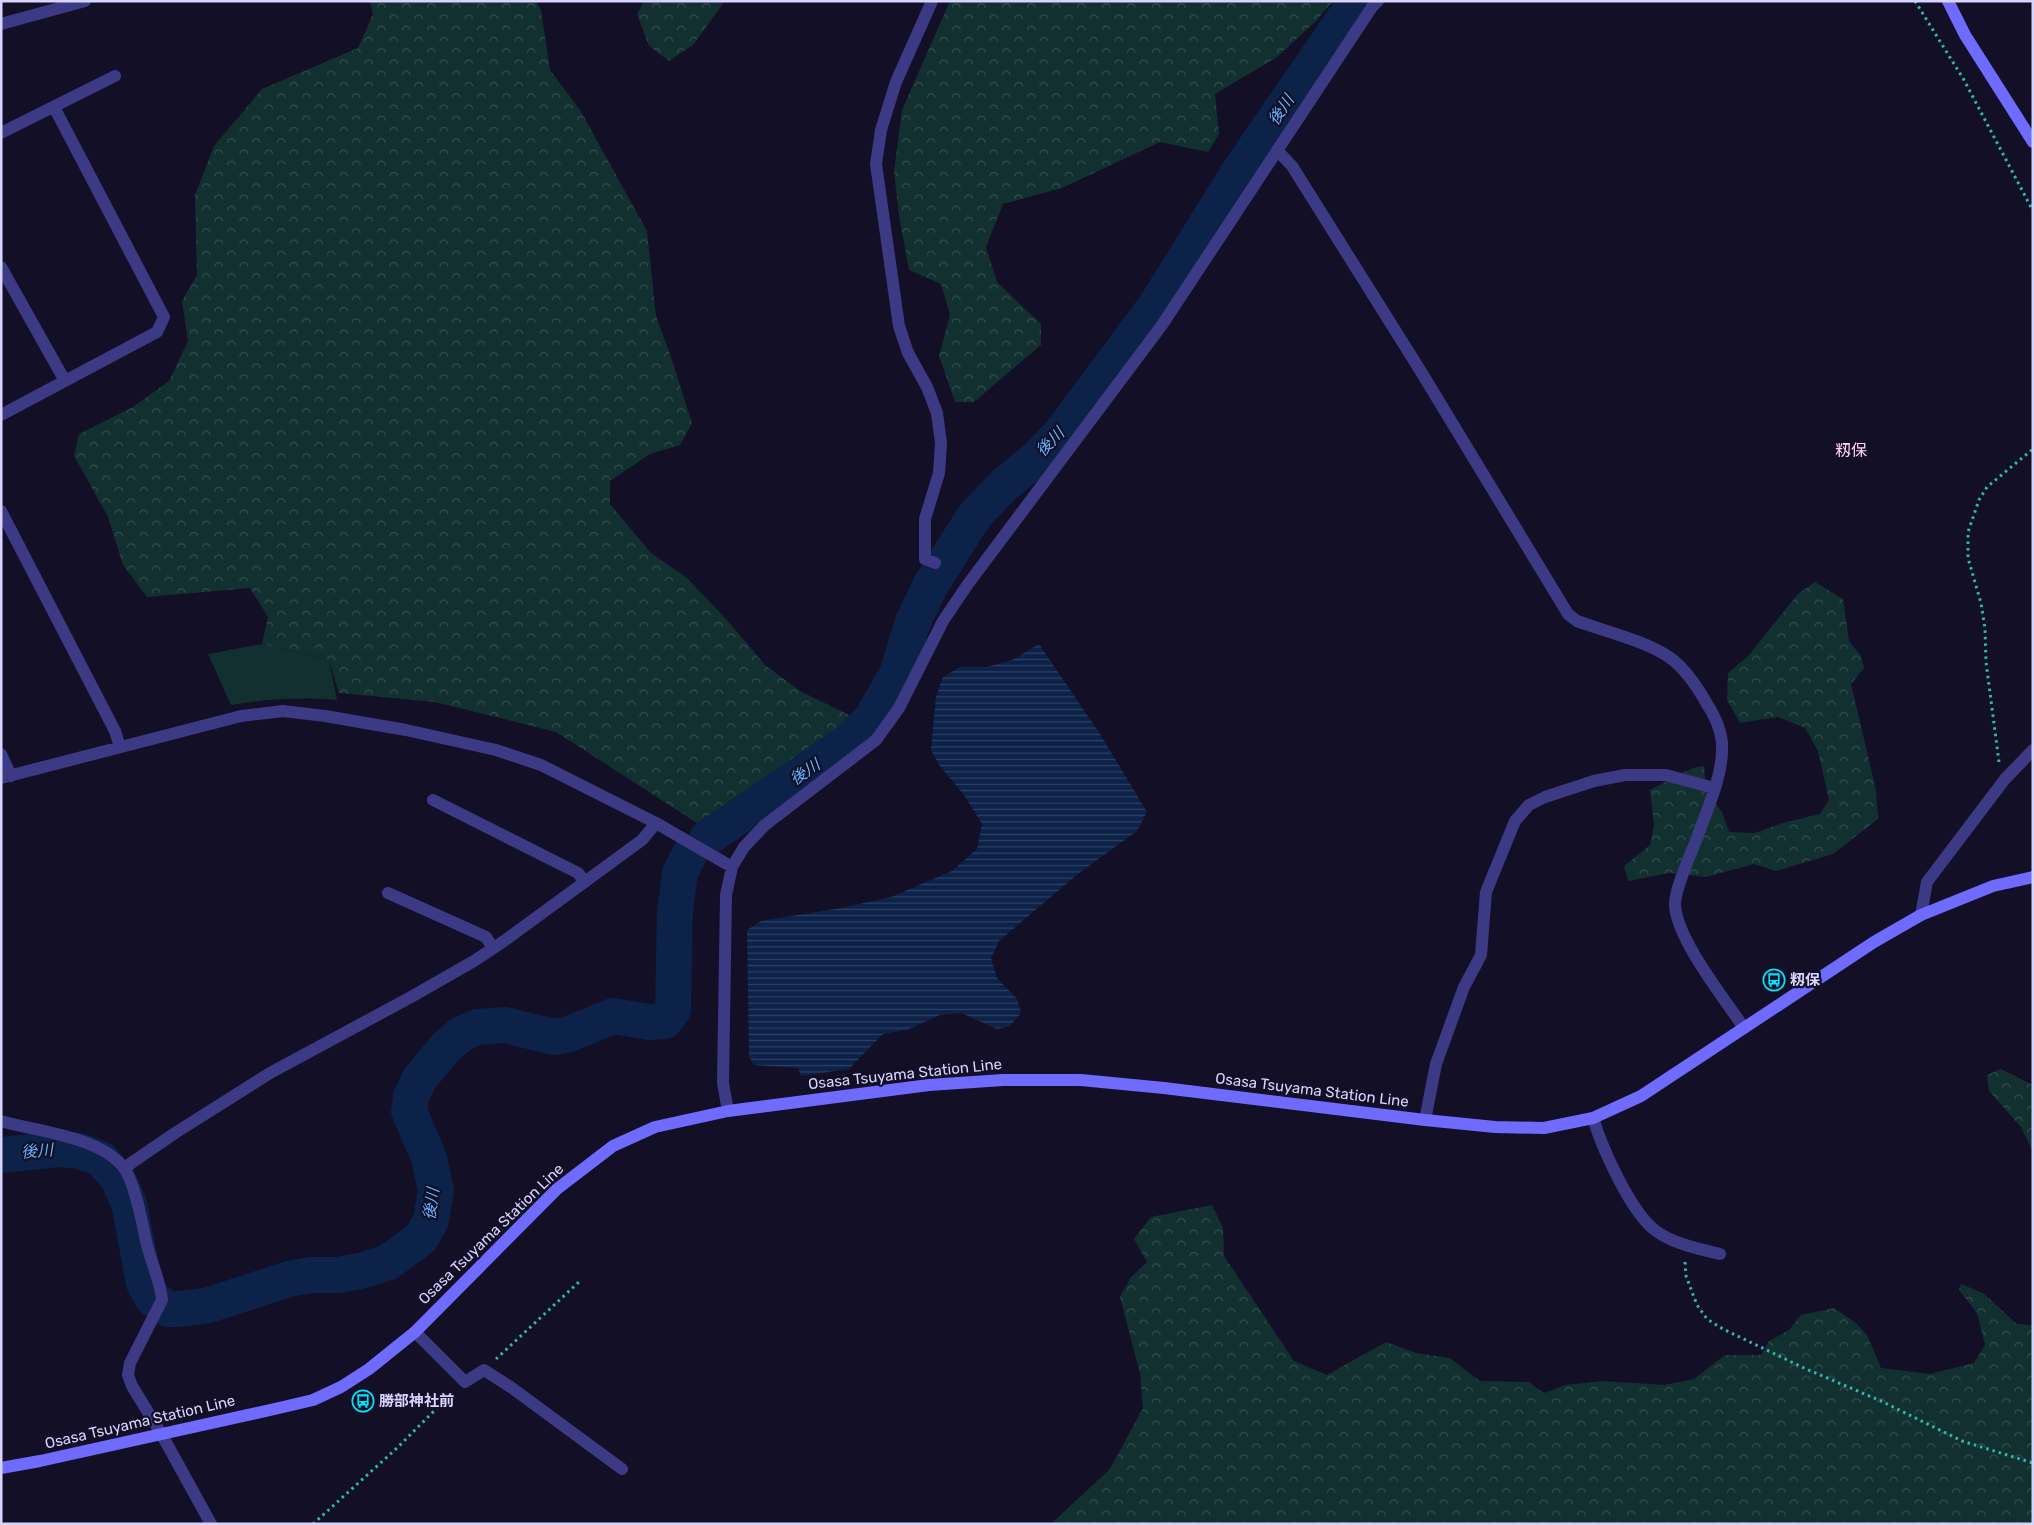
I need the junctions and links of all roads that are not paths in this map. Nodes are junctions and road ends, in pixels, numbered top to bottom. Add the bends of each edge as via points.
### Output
1 (85, 1) edge
2 (932, 1) edge
3 (1378, 1) edge
4 (1948, 1) edge
5 (1, 24) edge
6 (115, 76) dead end
7 (54, 107) junction
8 (1, 133) edge
9 (2033, 142) edge
10 (1277, 150) junction
11 (1, 267) edge
12 (65, 381) junction
13 (1, 415) edge
14 (1, 511) edge
15 (935, 563) dead end
16 (120, 747) junction
17 (2033, 750) edge
18 (1, 754) edge
19 (6, 777) edge
20 (1714, 788) junction
21 (433, 800) dead end
22 (656, 823) junction
23 (732, 867) junction
24 (2033, 877) edge
25 (585, 882) junction
26 (388, 893) dead end
27 (1921, 915) junction
28 (493, 948) junction
29 (1744, 1028) junction
30 (728, 1111) junction
31 (1593, 1118) junction
32 (1425, 1120) junction
33 (1, 1121) edge
34 (124, 1168) junction
35 (1720, 1254) dead end
36 (415, 1332) junction
37 (162, 1435) junction
38 (1, 1468) edge
39 (622, 1468) dead end
40 (211, 1524) edge

1 - 5 street
2 - 15 street via 896,82 881,130 876,164 899,326 908,353 937,413 941,443 939,473 926,519 924,545 925,559
3 - 10 street
4 - 9 main road via 1965,35
6 - 7 street
7 - 8 street
7 - 12 street via 164,317 157,332
10 - 20 street via 1292,166 1415,362 1568,614 1577,621 1669,657 1704,697 1714,715 1722,742
10 - 23 street via 1162,324 948,613 899,708 876,740 765,825 744,847
11 - 12 street
12 - 13 street
14 - 16 street
16 - 19 street
16 - 22 street via 241,716 283,712 325,716 496,750 540,765
17 - 27 street via 2005,779 1927,882
18 - 19 street
20 - 29 street via 1679,885 1675,905 1689,946
20 - 32 street via 1666,776 1625,775 1545,797 1529,805 1515,821 1486,892 1481,955 1464,987 1436,1064
21 - 25 street via 578,873
22 - 23 street
22 - 25 street via 642,840
23 - 30 street via 726,895 723,1083
24 - 27 main road, Osasa Tsuyama Station Line via 1993,886
25 - 28 street
26 - 28 street via 486,937
27 - 29 main road, Osasa Tsuyama Station Line via 1874,942
28 - 34 street via 411,997 270,1073
29 - 31 main road, Osasa Tsuyama Station Line via 1640,1096
30 - 32 main road, Osasa Tsuyama Station Line via 929,1085 1003,1080 1082,1080
30 - 36 main road, Osasa Tsuyama Station Line via 655,1127 613,1146 557,1188
31 - 32 main road, Osasa Tsuyama Station Line via 1544,1128
31 - 35 street via 1628,1197 1656,1232 1684,1245
33 - 34 street via 75,1138 104,1150
34 - 37 street via 137,1201 161,1292 159,1306 130,1363 128,1375
36 - 37 main road, Osasa Tsuyama Station Line via 341,1387 313,1400
36 - 39 street via 465,1382 484,1370
37 - 38 main road, Osasa Tsuyama Station Line
37 - 40 street

